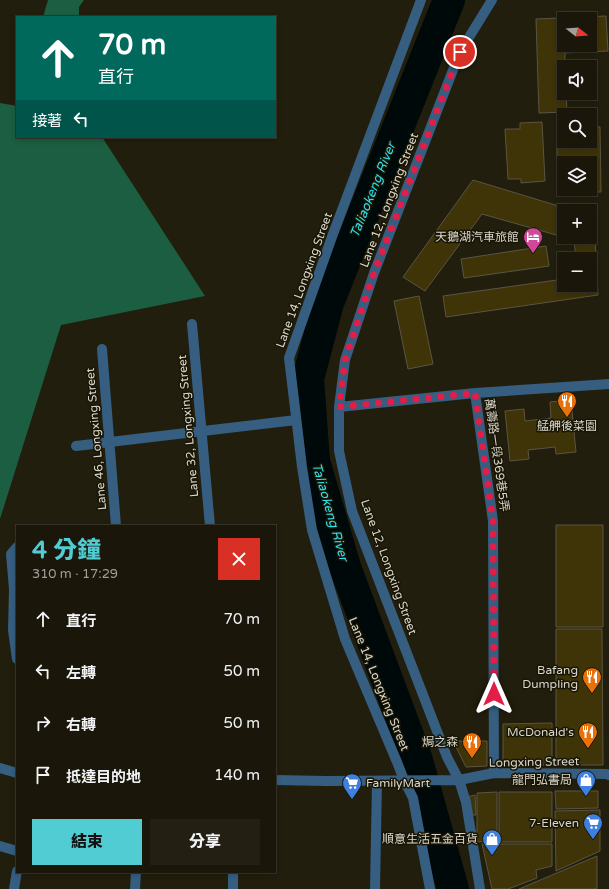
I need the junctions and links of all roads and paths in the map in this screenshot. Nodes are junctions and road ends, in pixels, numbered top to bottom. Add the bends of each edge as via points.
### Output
1 (421, 0) edge
2 (492, 0) edge
3 (192, 324) dead end
4 (102, 350) dead end
5 (609, 384) edge
6 (475, 393) junction
7 (339, 407) junction
8 (296, 420) junction
9 (202, 431) junction
10 (109, 442) junction
11 (76, 446) dead end
12 (116, 525) edge
13 (210, 525) edge
14 (16, 549) edge
15 (16, 652) edge
16 (0, 768) edge
17 (16, 773) edge
18 (494, 773) junction
19 (609, 775) edge
20 (276, 780) edge
21 (404, 780) junction
22 (456, 780) junction
23 (377, 781) junction
24 (0, 846) edge
25 (16, 851) edge
26 (17, 873) edge
27 (136, 873) edge
28 (233, 873) edge
29 (14, 889) edge
30 (135, 889) edge
31 (233, 889) edge
32 (376, 889) edge
33 (430, 889) edge
34 (480, 889) edge

1 - 8 street, Lane 14, Longxing Street via 289,358
2 - 7 street, Lane 12, Longxing Street via 460,52 374,273 345,360
3 - 9 street, Lane 32, Longxing Street
4 - 10 street, Lane 46, Longxing Street
5 - 6 street
6 - 7 street
6 - 18 street, 萬壽路一段369巷5弄 via 493,521
7 - 22 street, Lane 12, Longxing Street via 339,451 352,511
8 - 9 street
8 - 21 street, Lane 14, Longxing Street via 312,530 345,639
9 - 10 street
9 - 13 street, Lane 32, Longxing Street
10 - 11 street
10 - 12 street, Lane 46, Longxing Street
14 - 15 street via 11,554
16 - 17 street
18 - 19 street, Longxing Street
18 - 22 street, Longxing Street
20 - 23 street
21 - 22 street, Longxing Street
21 - 23 street
21 - 33 street, Lane 14, Longxing Street via 413,798
22 - 34 street, Lane 12, Longxing Street via 466,802
23 - 32 street
24 - 25 street
26 - 29 street
27 - 30 street
28 - 31 street

